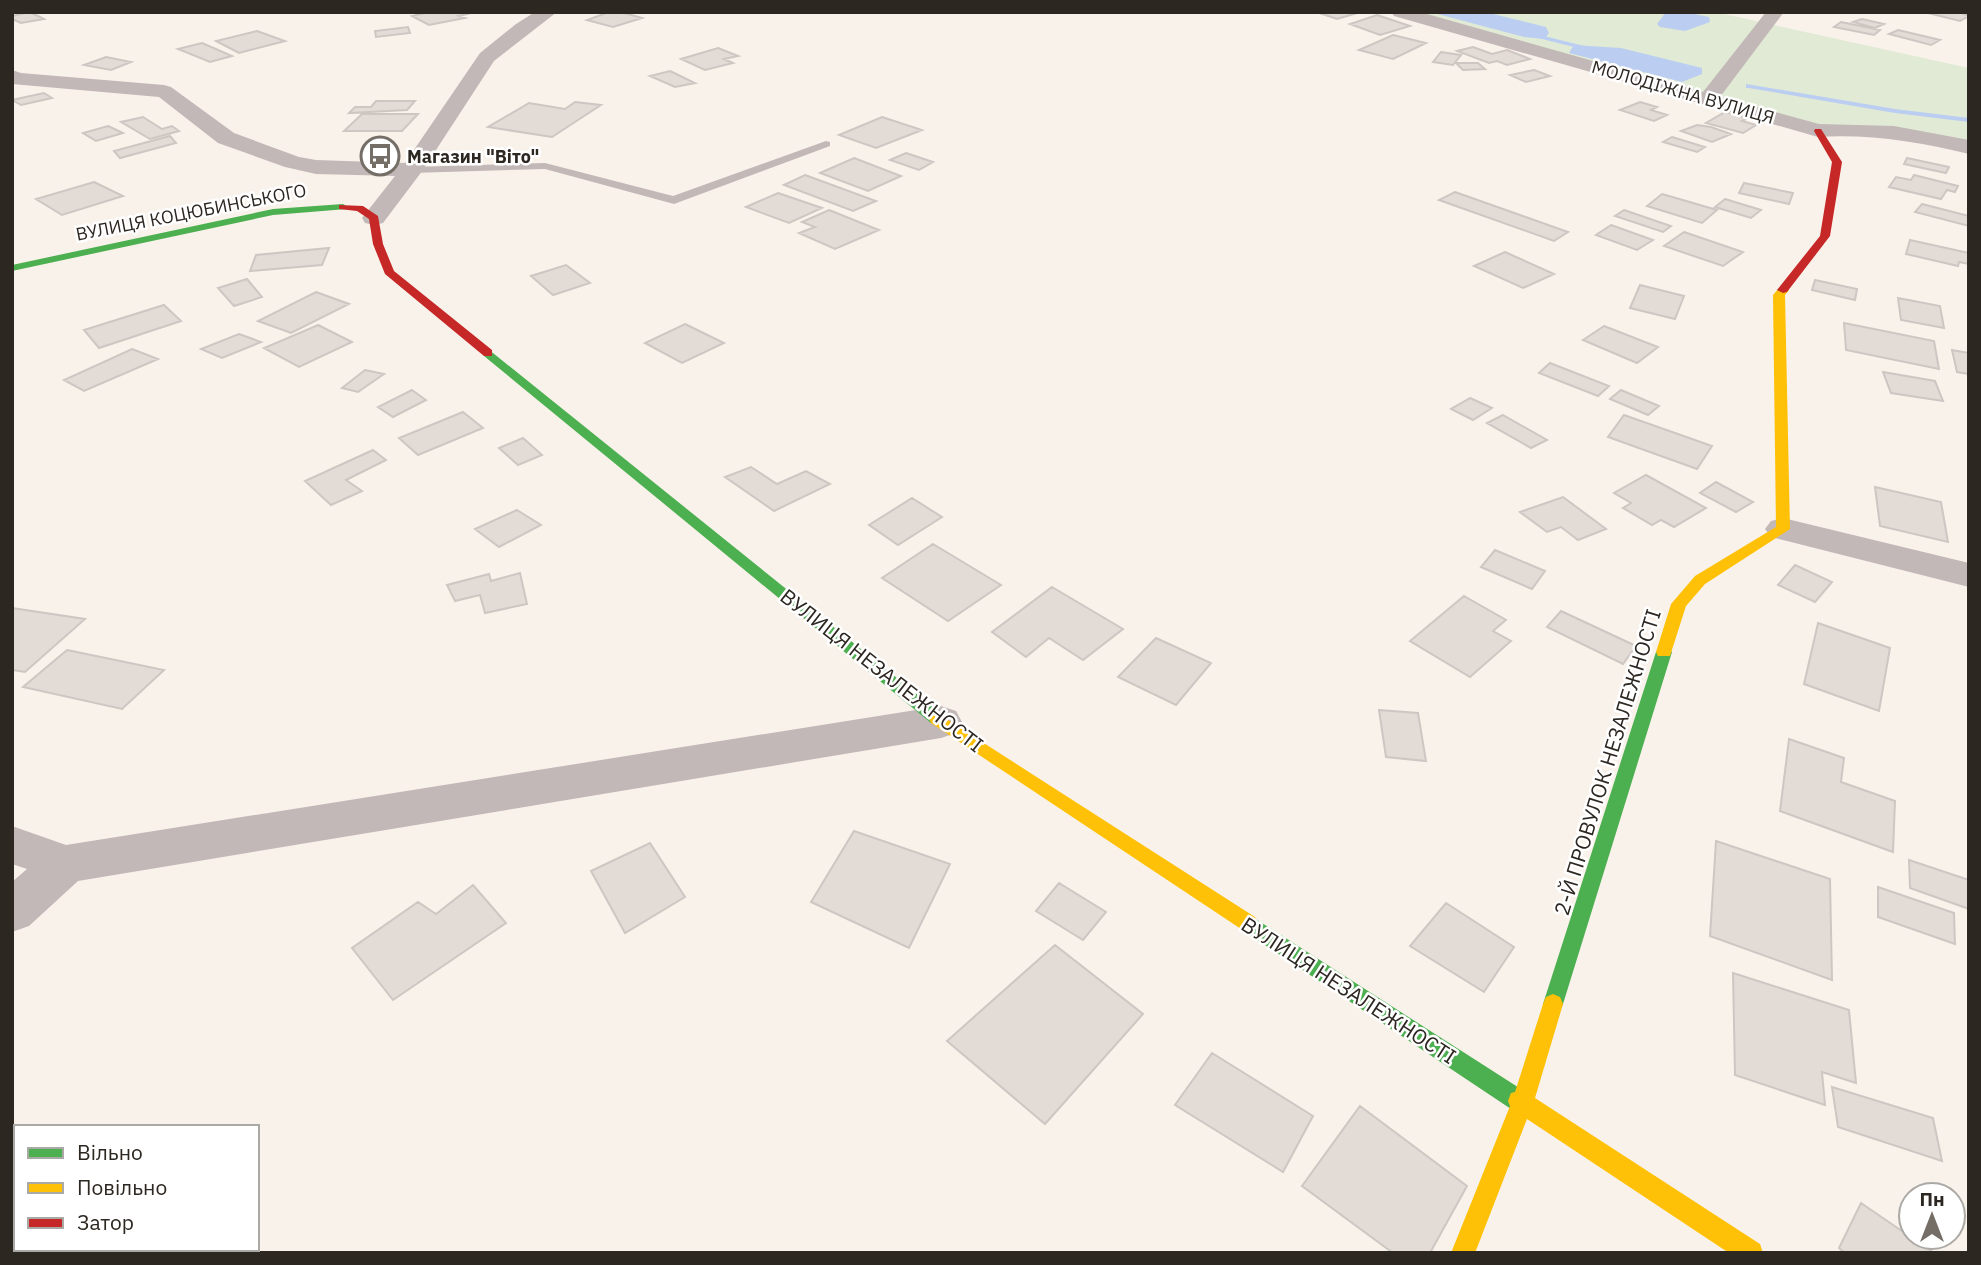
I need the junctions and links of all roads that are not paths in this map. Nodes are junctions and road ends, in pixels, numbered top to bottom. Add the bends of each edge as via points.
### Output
1 (548, 12) edge
2 (1401, 12) edge
3 (1775, 12) edge
4 (519, 20) edge
5 (12, 76) edge
6 (1708, 99) junction
7 (1818, 131) junction
8 (826, 144) dead end
9 (1969, 147) edge
10 (412, 170) junction
11 (374, 218) junction
12 (12, 268) edge
13 (1783, 529) junction
14 (1969, 575) edge
15 (941, 722) junction
16 (12, 845) edge
17 (66, 864) junction
18 (12, 911) edge
19 (1522, 1104) junction
20 (1463, 1253) edge
21 (1751, 1253) edge

1 - 4 street
2 - 6 street, МОЛОДІЖНА ВУЛИЦЯ
3 - 6 street
4 - 10 street via 487,57
5 - 10 street via 164,91 226,138 293,162
6 - 7 street, МОЛОДІЖНА ВУЛИЦЯ
7 - 9 street, МОЛОДІЖНА ВУЛИЦЯ via 1848,128 1914,134
7 - 13 street via 1837,162 1825,236 1779,295
8 - 10 lane via 674,200 545,166
10 - 11 street
11 - 12 street, ВУЛИЦЯ КОЦЮБИНСЬКОГО via 359,208 328,206 273,212
11 - 15 street, ВУЛИЦЯ НЕЗАЛЕЖНОСТІ via 377,244 389,272
13 - 14 street
13 - 19 street, 2-Й ПРОВУЛОК НЕЗАЛЕЖНОСТІ via 1700,580 1679,604
15 - 17 street
15 - 19 street, ВУЛИЦЯ НЕЗАЛЕЖНОСТІ
16 - 17 street
17 - 18 street
19 - 20 street, 2-Й ПРОВУЛОК НЕЗАЛЕЖНОСТІ
19 - 21 street, ВУЛИЦЯ НЕЗАЛЕЖНОСТІ

